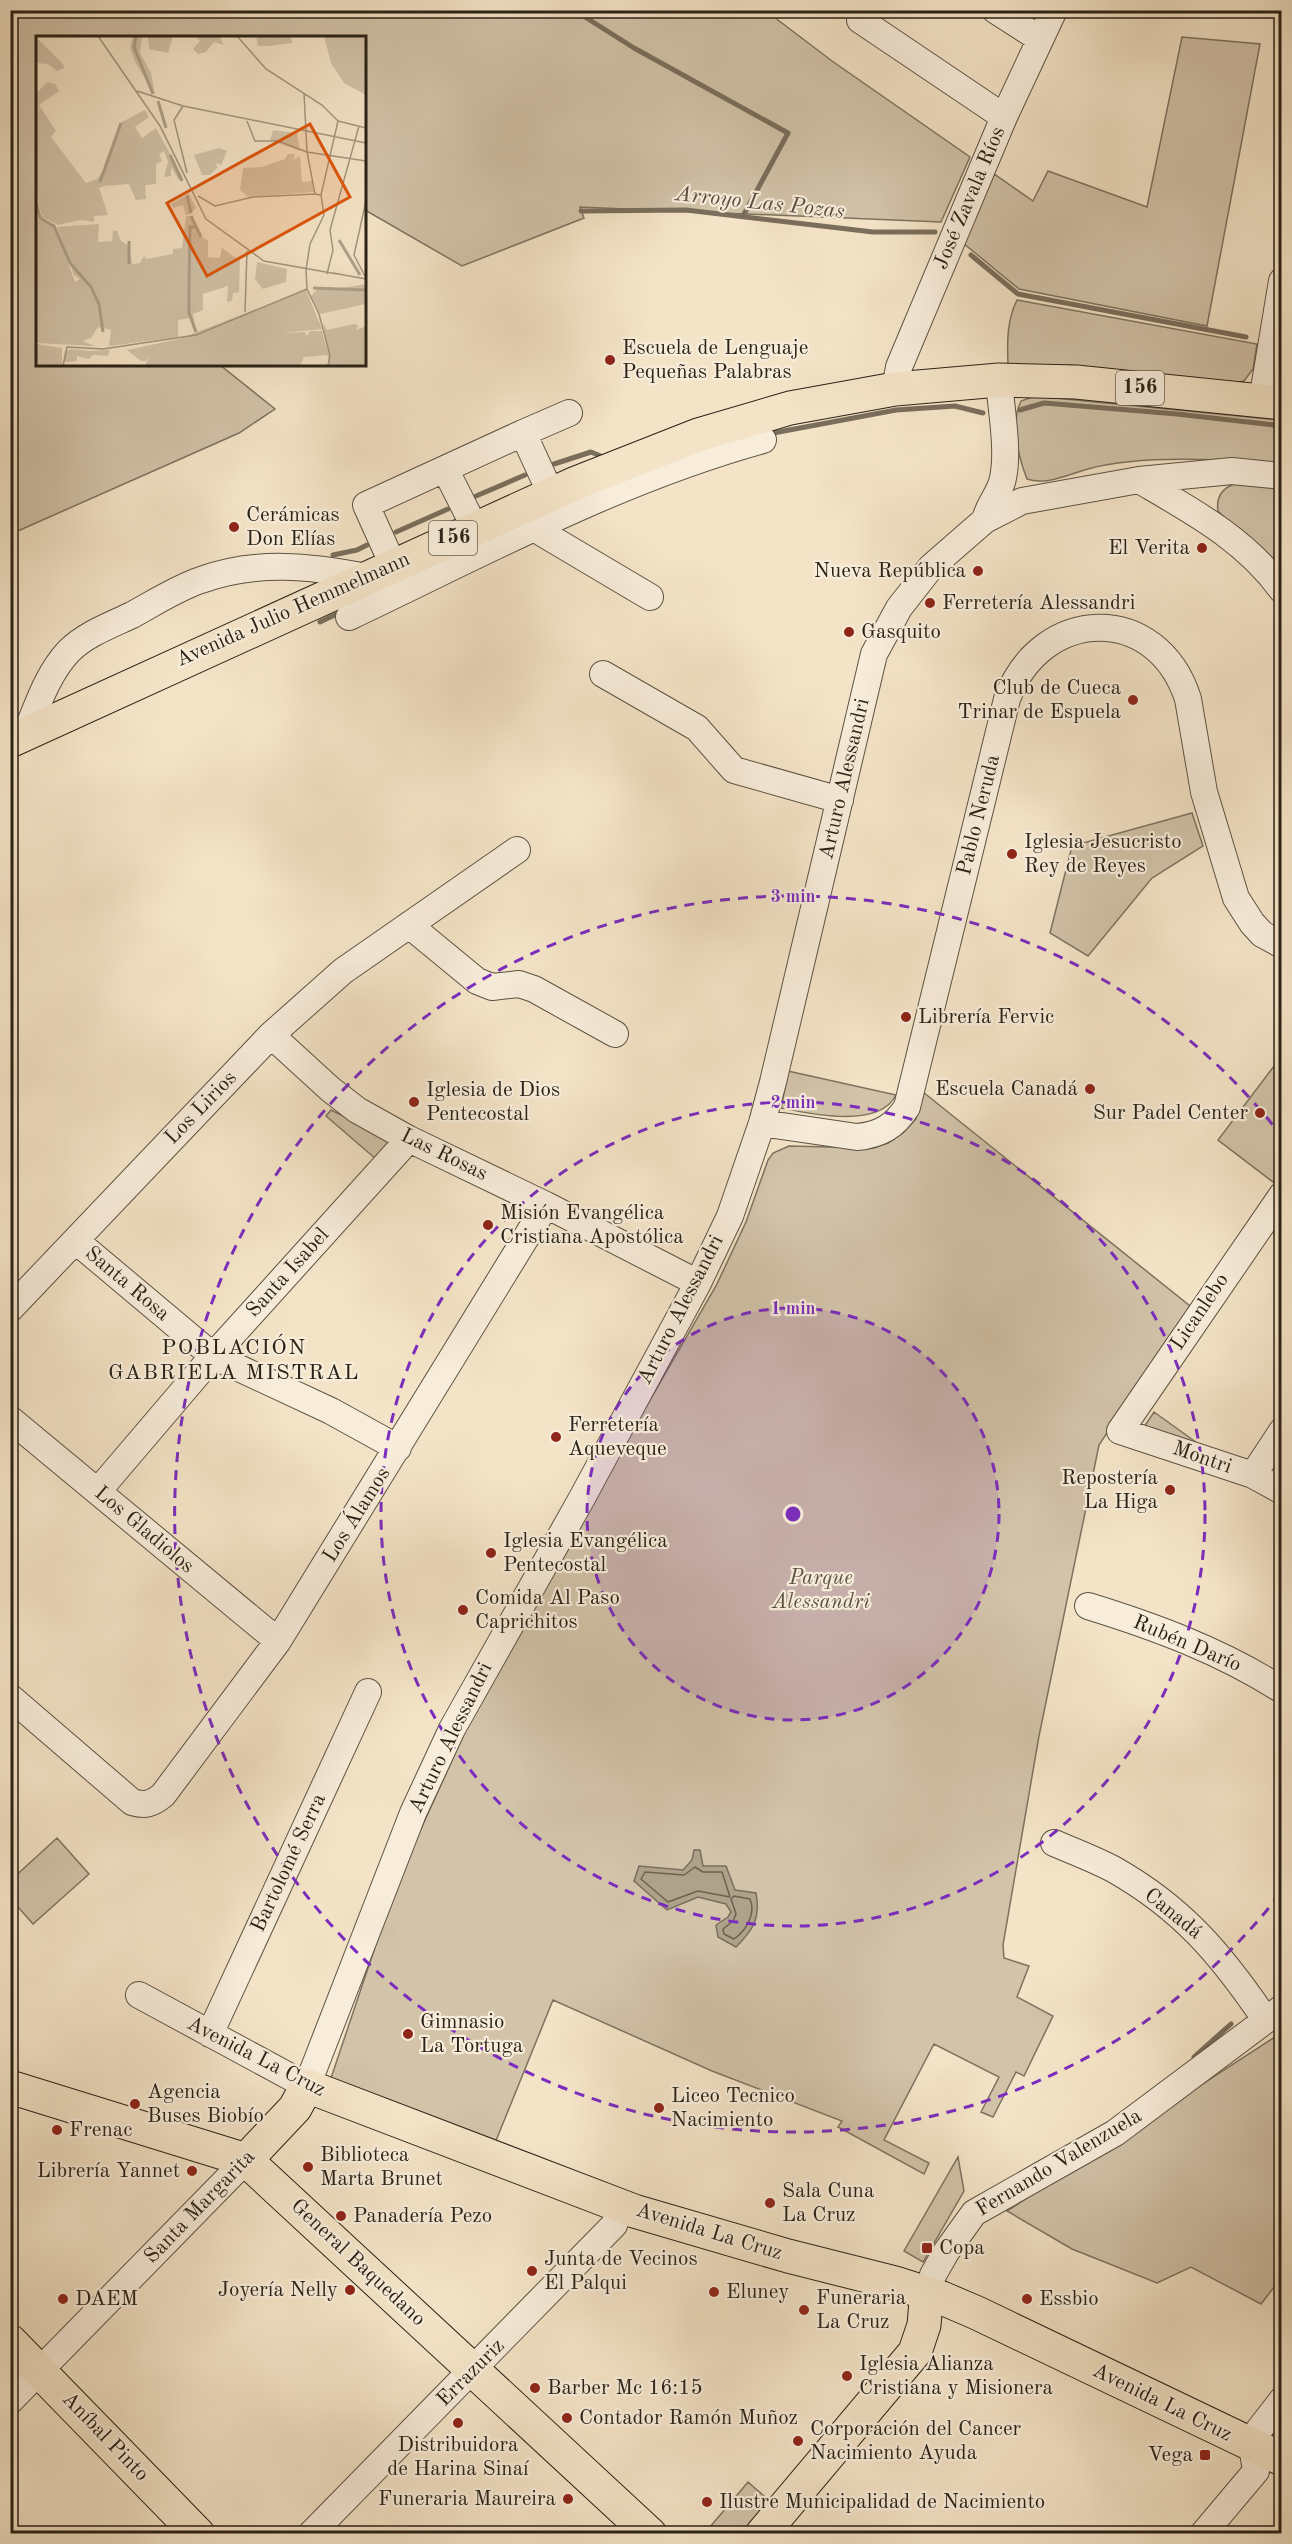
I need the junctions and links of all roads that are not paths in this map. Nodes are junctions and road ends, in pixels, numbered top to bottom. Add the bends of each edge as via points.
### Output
1 (995, 10) edge
2 (1054, 10) edge
3 (860, 20) dead end
4 (1040, 39) junction
5 (1004, 117) junction
6 (1281, 281) edge
7 (999, 380) junction
8 (895, 389) junction
9 (1272, 402) edge
10 (569, 412) dead end
11 (523, 433) junction
12 (763, 440) dead end
13 (445, 469) junction
14 (1196, 475) junction
15 (1281, 476) edge
16 (1003, 479) junction
17 (1139, 480) junction
18 (1022, 501) junction
19 (538, 509) junction
20 (1200, 516) junction
21 (985, 520) junction
22 (475, 528) junction
23 (380, 571) junction
24 (1281, 590) edge
25 (650, 597) dead end
26 (350, 617) dead end
27 (603, 674) dead end
28 (16, 733) edge
29 (840, 801) junction
30 (517, 850) dead end
31 (409, 926) junction
32 (1281, 945) edge
33 (615, 1034) dead end
34 (271, 1035) junction
35 (762, 1124) junction
36 (409, 1139) junction
37 (1281, 1195) edge
38 (546, 1205) junction
39 (76, 1241) junction
40 (698, 1283) junction
41 (10, 1309) edge
42 (213, 1356) junction
43 (10, 1419) edge
44 (1120, 1431) joint
45 (1281, 1431) edge
46 (398, 1448) junction
47 (1253, 1475) junction
48 (98, 1491) junction
49 (1281, 1491) edge
50 (1088, 1606) dead end
51 (278, 1641) junction
52 (1281, 1690) edge
53 (368, 1692) dead end
54 (10, 1697) edge
55 (1054, 1843) dead end
56 (140, 1995) dead end
57 (1273, 2013) edge
58 (210, 2034) junction
59 (10, 2087) edge
60 (304, 2092) junction
61 (246, 2160) junction
62 (617, 2215) junction
63 (926, 2302) junction
64 (10, 2341) edge
65 (474, 2370) junction
66 (40, 2371) junction
67 (1281, 2400) edge
68 (10, 2401) edge
69 (1268, 2465) edge
70 (198, 2534) edge
71 (311, 2534) edge
72 (650, 2534) edge
73 (762, 2534) edge
74 (1203, 2534) edge

1 - 4 street
2 - 4 street, José Zavala Ríos
3 - 5 street
4 - 5 street, José Zavala Ríos
5 - 8 street, José Zavala Ríos via 899,367
6 - 9 street
7 - 8 main road, Avenida Julio Hemmelmann / 156
7 - 9 main road, Avenida Julio Hemmelmann / 156 via 1076,382
7 - 16 street, Arturo Alessandri
8 - 19 main road, Avenida Julio Hemmelmann / 156 via 790,408 698,435
10 - 11 street
11 - 13 street
11 - 19 street
12 - 19 street
13 - 22 street
13 - 23 street via 366,505
14 - 15 street, Arturo Alessandri via 1232,471
14 - 17 street, Arturo Alessandri
14 - 20 street
16 - 18 street
16 - 21 street, Arturo Alessandri
17 - 18 street, Arturo Alessandri
17 - 20 street
18 - 21 street, Arturo Alessandri
19 - 22 main road, Avenida Julio Hemmelmann / 156
19 - 25 street via 542,533
19 - 26 street
20 - 24 street via 1257,559
21 - 29 street, Arturo Alessandri via 931,567 885,631 874,654
22 - 23 main road, Avenida Julio Hemmelmann / 156
23 - 28 main road, Avenida Julio Hemmelmann / 156
23 - 28 street via 282,566 235,569 199,580 81,641 69,651
27 - 29 street via 697,728 734,770
29 - 35 street, Arturo Alessandri
30 - 31 street, Los Lirios
31 - 33 street via 477,981 492,987 519,984 534,989
31 - 34 street, Los Lirios via 343,971
32 - 35 street, Pablo Neruda via 1252,923 1236,898 1204,792 1188,699 1168,660 1146,641 1118,630 1089,628 1061,636 1026,662 1007,699 907,1107 888,1129 868,1136
34 - 36 street, Las Rosas via 357,1110
34 - 39 street, Los Lirios
35 - 40 street, Arturo Alessandri via 730,1216
36 - 38 street, Las Rosas
36 - 42 street, Santa Isabel
37 - 44 street, Licanlebo
38 - 40 street, Las Rosas
38 - 46 street, Los Álamos
39 - 41 street, Los Lirios
39 - 42 street, Santa Rosa
40 - 60 street, Arturo Alessandri via 452,1729 413,1813
42 - 46 street, Santa Rosa via 331,1411
42 - 48 street, Santa Isabel
43 - 48 street, Los Gladiolos
44 - 47 street, Montri
45 - 47 street
46 - 51 street, Los Álamos
47 - 49 street, Montri
48 - 51 street, Los Gladiolos
50 - 52 street, Rubén Darío via 1203,1646
51 - 54 street, Los Álamos via 163,1795 144,1805 132,1802
53 - 58 street, Bartolomé Serra
55 - 57 street, Canadá via 1112,1869 1159,1899 1209,1944
56 - 58 street, Avenida La Cruz
57 - 63 street, Fernando Valenzuela via 1116,2133 974,2213 933,2275
58 - 60 street, Avenida La Cruz
59 - 61 main road, General Baquedano
60 - 61 main road, Santa Margarita
60 - 62 main road, Avenida La Cruz
61 - 65 main road, General Baquedano
61 - 66 street, Santa Margarita
62 - 63 main road, Avenida La Cruz via 641,2235 784,2275
62 - 65 street, Errazuriz
63 - 69 main road, Avenida La Cruz via 1057,2373
63 - 73 main road via 915,2352
64 - 66 main road, Aníbal Pinto
65 - 71 street, Errazuriz
65 - 72 main road, General Baquedano
66 - 68 street, Santa Margarita
66 - 70 main road, Aníbal Pinto
67 - 69 street via 1258,2430
69 - 74 street

